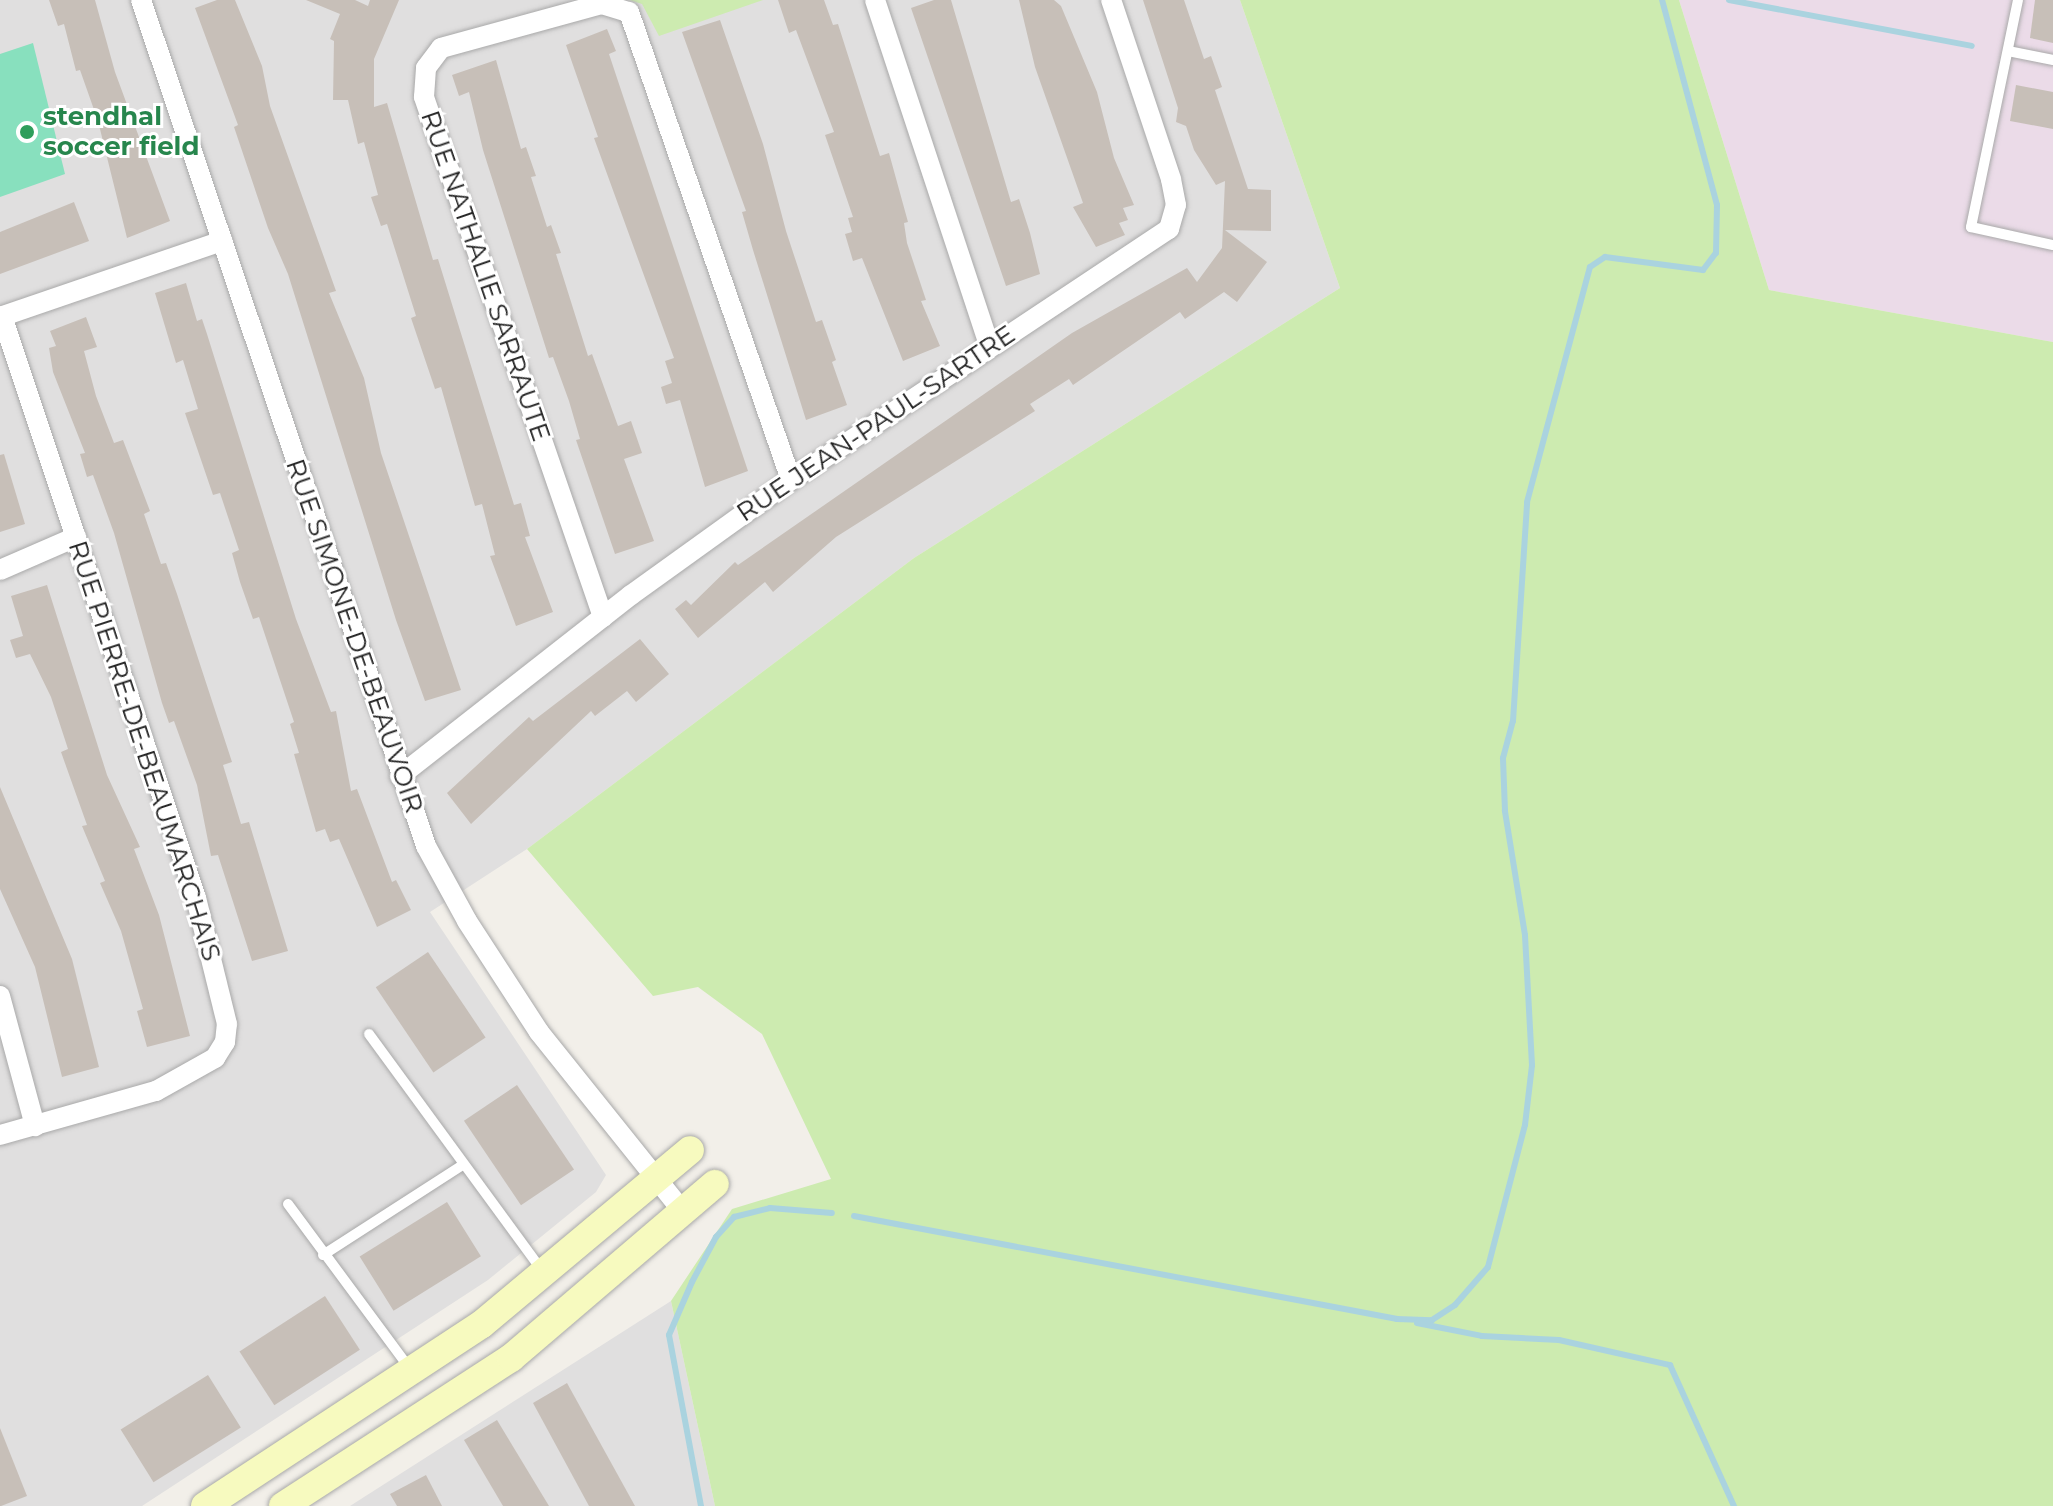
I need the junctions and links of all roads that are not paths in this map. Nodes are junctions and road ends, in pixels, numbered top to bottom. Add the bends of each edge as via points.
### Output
1 (141, 0) edge
2 (875, 0) edge
3 (1111, 0) edge
4 (2018, 0) edge
5 (2008, 51) junction
6 (2053, 60) edge
7 (222, 241) junction
8 (2053, 245) edge
9 (1, 316) edge
10 (989, 345) junction
11 (791, 480) junction
12 (76, 537) junction
13 (0, 570) edge
14 (603, 617) junction
15 (400, 776) junction
16 (0, 996) edge
17 (369, 1034) dead end
18 (35, 1126) junction
19 (0, 1135) edge
20 (690, 1150) dead end
21 (461, 1166) junction
22 (655, 1180) junction
23 (715, 1184) dead end
24 (288, 1204) dead end
25 (683, 1212) junction
26 (323, 1255) junction
27 (544, 1274) junction
28 (412, 1372) junction
29 (205, 1506) edge
30 (283, 1506) edge

1 - 7 street, RUE SIMONE-DE-BEAUVOIR
2 - 10 street
3 - 10 street, RUE JEAN-PAUL-SARTRE via 1171,179 1174,220 1157,239
4 - 5 lane
5 - 6 lane
5 - 8 lane via 1971,227
7 - 9 street
7 - 15 street, RUE SIMONE-DE-BEAUVOIR
9 - 12 street, RUE PIERRE-DE-BEAUMARCHAIS
10 - 11 street, RUE JEAN-PAUL-SARTRE
11 - 14 street, RUE JEAN-PAUL-SARTRE
11 - 14 street, RUE NATHALIE SARRAUTE via 629,12 602,4 441,48 426,68 424,97
12 - 13 street
12 - 18 street, RUE PIERRE-DE-BEAUMARCHAIS via 196,898 227,1033 215,1058 156,1091
14 - 15 street, RUE JEAN-PAUL-SARTRE
15 - 22 street, RUE SIMONE-DE-BEAUVOIR via 426,846 502,978
16 - 18 street
17 - 21 lane
18 - 19 street, RUE PIERRE-DE-BEAUMARCHAIS
20 - 22 street
21 - 26 lane
21 - 27 lane
22 - 25 street, RUE SIMONE-DE-BEAUVOIR
22 - 27 street
23 - 25 street
24 - 26 lane
25 - 30 street via 511,1358
26 - 28 lane
27 - 28 street
28 - 29 street

